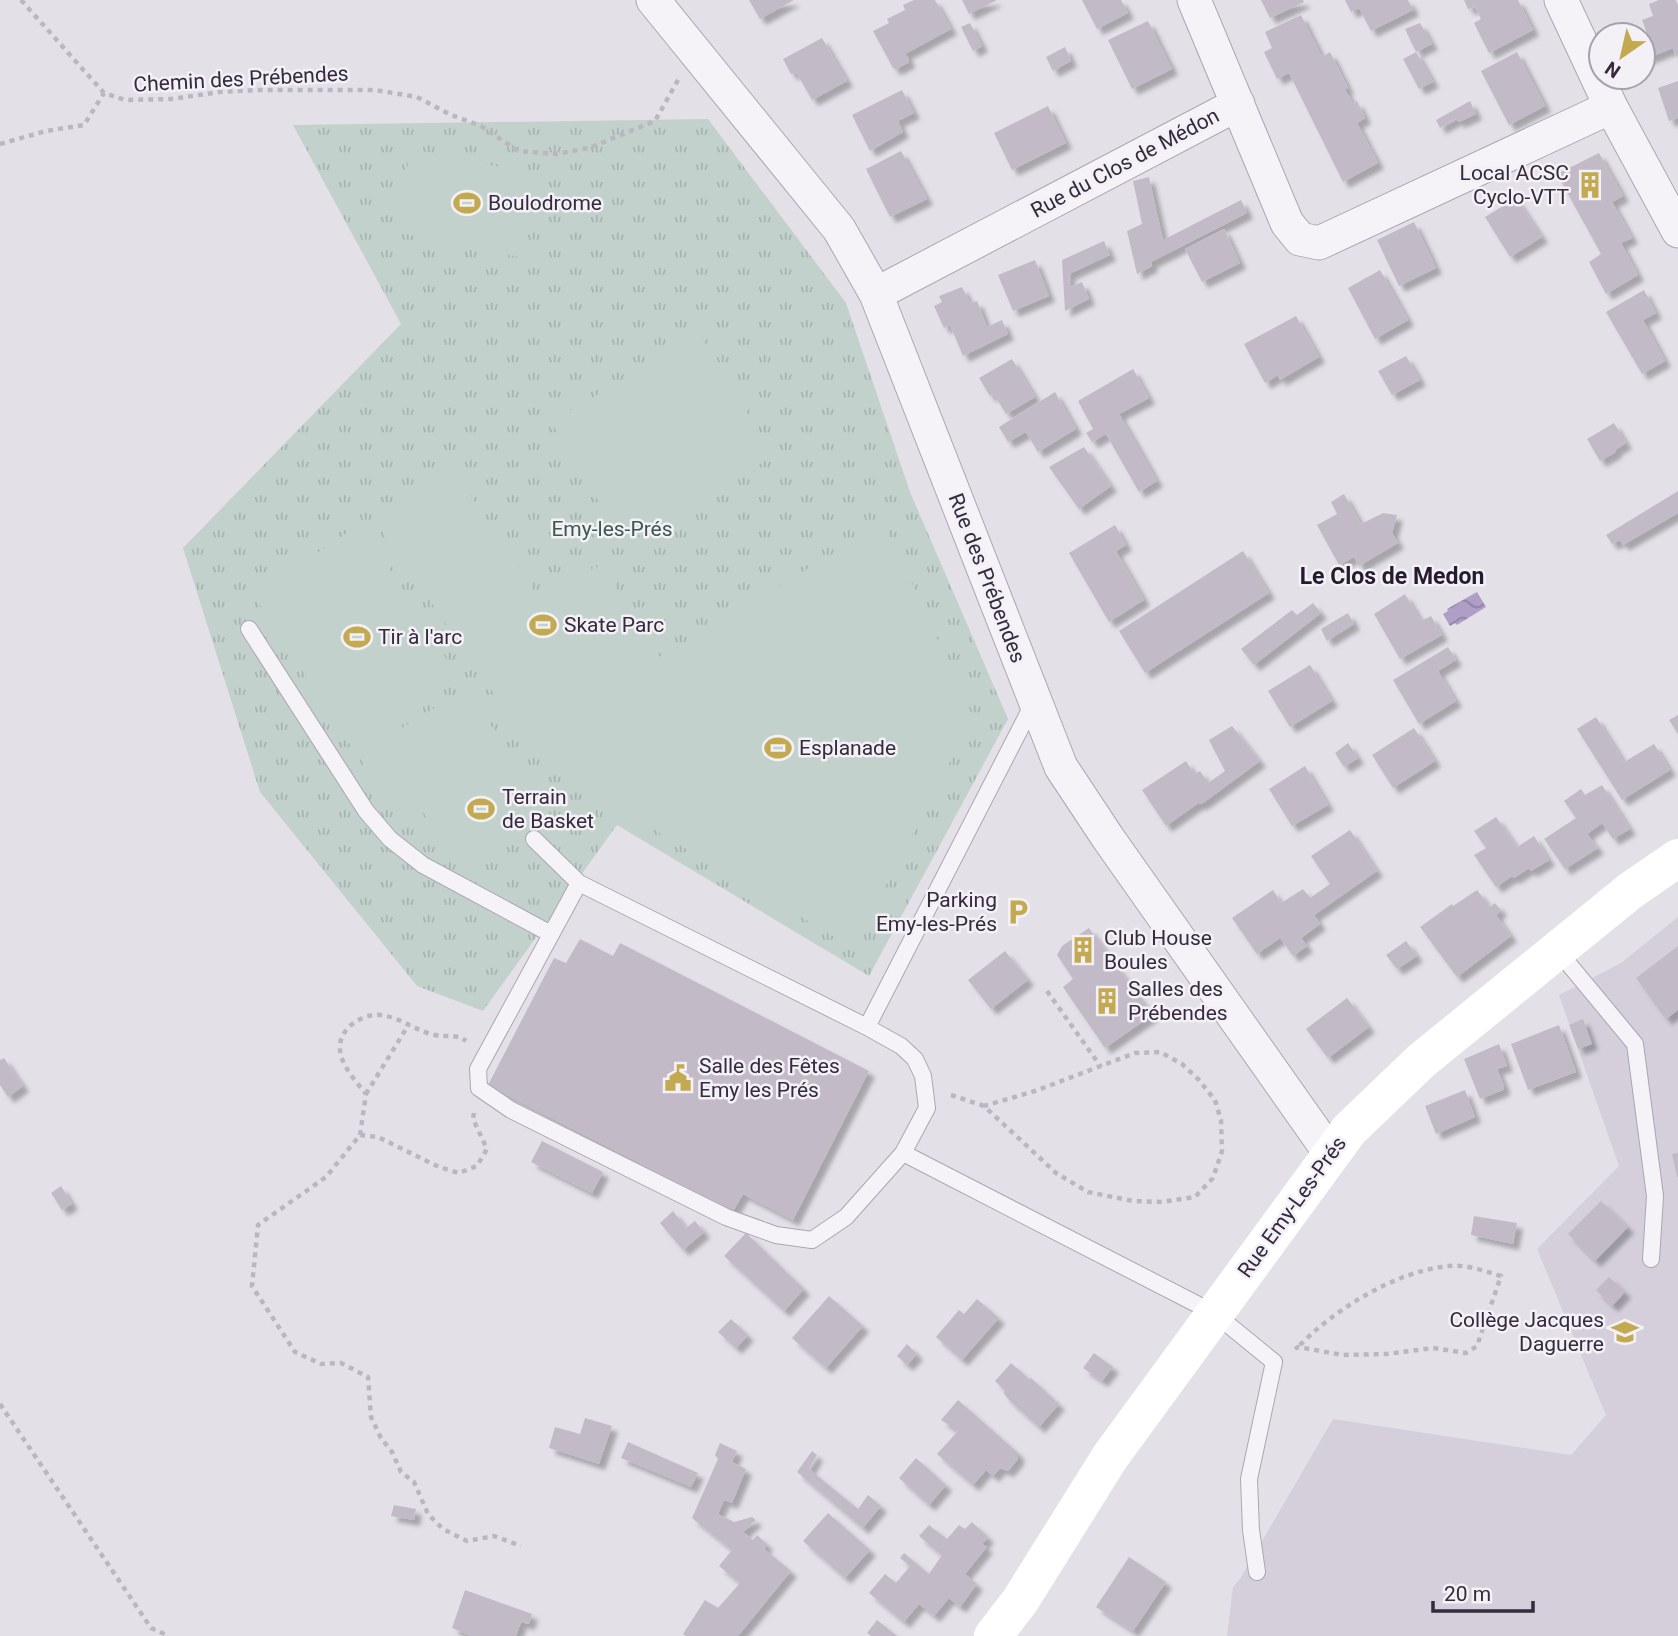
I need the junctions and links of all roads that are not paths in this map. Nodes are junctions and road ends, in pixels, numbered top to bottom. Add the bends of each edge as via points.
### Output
1 (653, 0) edge
2 (1194, 0) edge
3 (1561, 0) edge
4 (1238, 104) junction
5 (1611, 107) junction
6 (1678, 231) edge
7 (876, 294) junction
8 (249, 629) dead end
9 (1034, 702) junction
10 (534, 839) dead end
11 (1678, 858) edge
12 (579, 883) junction
13 (551, 934) junction
14 (1558, 951) junction
15 (867, 1027) junction
16 (903, 1153) junction
17 (1330, 1153) junction
18 (1651, 1259) dead end
19 (1214, 1313) junction
20 (1257, 1572) dead end
21 (993, 1636) edge

1 - 7 street, Rue des Prébendes via 839,229
2 - 4 street
3 - 5 street
4 - 5 street, Rue du Clos de Médon via 1287,223 1300,239 1319,243
4 - 7 street, Rue du Clos de Médon
5 - 6 street
7 - 9 street, Rue des Prébendes
8 - 13 lane via 366,811 390,839 423,865
9 - 15 lane
9 - 17 street, Rue des Prébendes via 1061,767
10 - 12 lane
11 - 14 street, Rue Emy-Les-Prés
12 - 13 lane
12 - 15 lane
13 - 16 lane via 478,1069 478,1088 511,1110 715,1211 776,1235 812,1240 846,1217
14 - 17 street, Rue Emy-Les-Prés via 1421,1061
14 - 18 lane via 1634,1044 1655,1196
15 - 16 lane via 901,1046 915,1059 923,1076 927,1108
16 - 19 lane
17 - 19 street, Rue Emy-Les-Prés
19 - 20 lane via 1273,1362 1249,1479
19 - 21 street, Rue Emy-Les-Prés via 1110,1457

